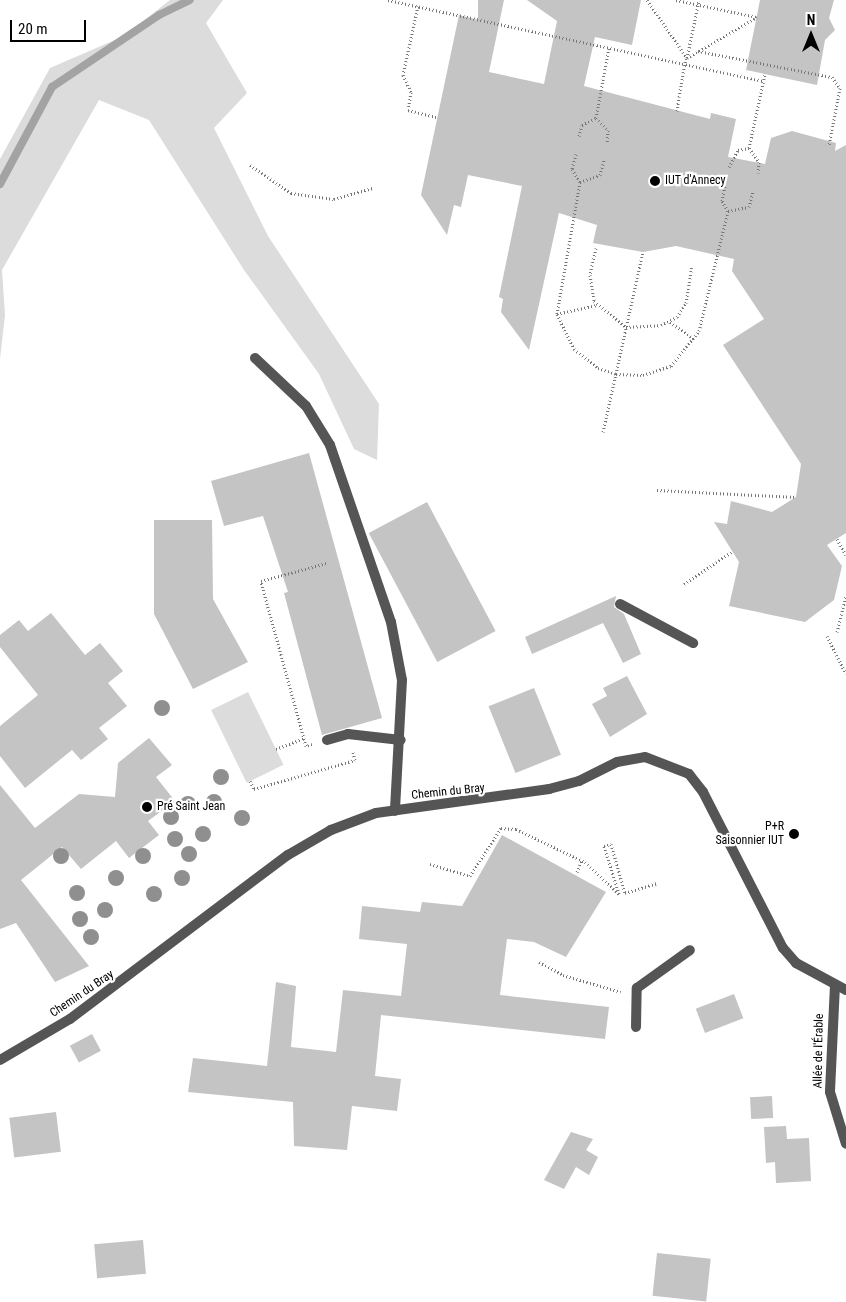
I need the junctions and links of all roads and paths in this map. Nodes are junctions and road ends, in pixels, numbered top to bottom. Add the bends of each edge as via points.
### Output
1 (388, 0) edge
2 (647, 0) edge
3 (676, 0) edge
4 (699, 0) edge
5 (698, 5) junction
6 (418, 6) junction
7 (610, 47) junction
8 (698, 51) junction
9 (687, 58) junction
10 (764, 74) dead end
11 (763, 81) junction
12 (676, 111) dead end
13 (437, 117) dead end
14 (596, 118) junction
15 (579, 136) dead end
16 (607, 143) dead end
17 (829, 145) dead end
18 (749, 148) junction
19 (576, 154) dead end
20 (604, 160) dead end
21 (250, 165) dead end
22 (729, 167) dead end
23 (758, 173) dead end
24 (580, 182) junction
25 (725, 185) dead end
26 (372, 188) dead end
27 (753, 191) dead end
28 (728, 211) junction
29 (596, 248) dead end
30 (642, 252) dead end
31 (692, 267) dead end
32 (597, 305) junction
33 (557, 314) junction
34 (670, 322) junction
35 (626, 327) junction
36 (694, 339) junction
37 (255, 358) dead end
38 (616, 374) junction
39 (603, 432) dead end
40 (657, 490) dead end
41 (796, 497) dead end
42 (837, 539) dead end
43 (733, 551) dead end
44 (846, 554) edge
45 (327, 563) dead end
46 (684, 584) dead end
47 (846, 596) edge
48 (620, 604) dead end
49 (837, 632) dead end
50 (826, 636) dead end
51 (693, 643) dead end
52 (846, 674) edge
53 (348, 734) junction
54 (304, 738) junction
55 (327, 740) joint
56 (401, 740) junction
57 (276, 749) dead end
58 (250, 781) dead end
59 (395, 811) junction
60 (582, 860) junction
61 (430, 864) dead end
62 (577, 872) dead end
63 (657, 883) dead end
64 (690, 950) dead end
65 (540, 962) dead end
66 (834, 986) junction
67 (846, 990) edge
68 (636, 994) junction
69 (636, 1027) dead end
70 (0, 1060) edge
71 (846, 1144) edge

1 - 6 path
2 - 9 path
3 - 5 path
4 - 5 path
5 - 8 path via 757,17
5 - 9 path
6 - 7 path
6 - 13 path via 403,75 411,92 408,110
7 - 11 path
7 - 14 path
8 - 9 path
8 - 17 path via 832,77 840,88
9 - 12 path, bridge
10 - 11 path
11 - 18 path
14 - 15 path via 582,125
14 - 16 path via 608,130
18 - 22 path via 738,150
18 - 23 path via 759,162
19 - 24 path via 572,169
20 - 24 path via 600,175
21 - 26 path via 291,193 334,198
24 - 33 path
25 - 28 path via 722,201
27 - 28 path via 750,206
28 - 36 path
29 - 32 path via 589,289
30 - 35 path
31 - 34 path via 686,303
32 - 33 path
32 - 35 path
33 - 38 path via 566,340 574,349 598,368
34 - 35 path
34 - 36 path
35 - 38 path
36 - 38 path via 671,366 644,374
37 - 56 street via 306,406 330,445 391,622 402,680
38 - 39 path
40 - 41 path
42 - 44 path
43 - 46 path
45 - 54 path via 261,581
47 - 49 path
48 - 51 street
50 - 52 path
53 - 55 street
53 - 56 street
53 - 58 path via 355,760 254,789
54 - 55 path via 306,746
54 - 57 path
56 - 59 street
59 - 66 street, Chemin du Bray via 549,789 579,781 617,762 645,757 667,763 689,774 703,792 783,948 796,963
59 - 70 street, Chemin du Bray via 331,830 288,855 115,988
60 - 61 path via 516,829 501,828 470,876
60 - 62 path
60 - 63 path via 619,894 604,846 611,844 625,893
64 - 68 street via 637,988
65 - 68 path via 563,975
66 - 67 street, Chemin du Bray
66 - 71 street, Allée de l'Érable via 830,1092
68 - 69 street

